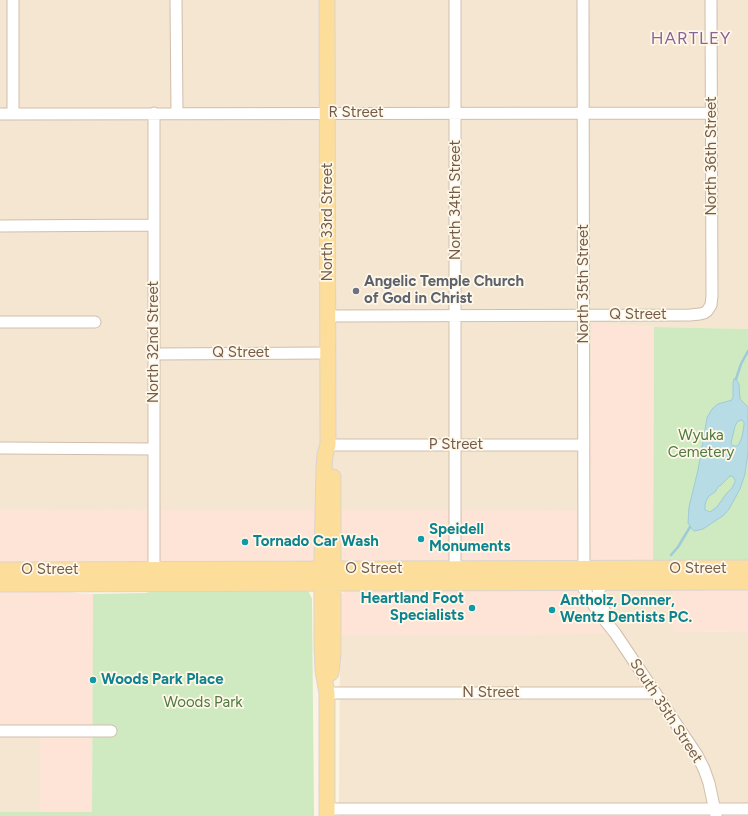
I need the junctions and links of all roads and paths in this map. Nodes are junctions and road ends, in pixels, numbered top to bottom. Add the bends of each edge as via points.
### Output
1 (13, 0) edge
2 (176, 0) edge
3 (327, 0) edge
4 (455, 0) edge
5 (583, 0) edge
6 (711, 0) edge
7 (455, 112) junction
8 (177, 113) junction
9 (327, 113) junction
10 (584, 113) junction
11 (712, 113) junction
12 (0, 114) edge
13 (13, 114) junction
14 (154, 114) junction
15 (154, 225) junction
16 (0, 226) edge
17 (707, 311) joint
18 (456, 315) junction
19 (584, 315) junction
20 (328, 316) junction
21 (0, 322) edge
22 (95, 322) dead end
23 (328, 353) junction
24 (154, 354) junction
25 (328, 445) junction
26 (456, 445) junction
27 (584, 445) junction
28 (0, 448) edge
29 (154, 449) junction
30 (748, 568) edge
31 (455, 569) junction
32 (0, 570) edge
33 (154, 570) junction
34 (328, 576) junction
35 (584, 576) junction
36 (748, 582) edge
37 (604, 583) junction
38 (0, 584) edge
39 (615, 633) junction
40 (327, 693) junction
41 (655, 693) junction
42 (0, 731) edge
43 (111, 731) dead end
44 (748, 809) edge
45 (327, 813) edge
46 (715, 813) edge

1 - 13 street
2 - 8 street
3 - 9 main road, North 33rd Street
4 - 7 street, North 34th Street
5 - 10 street, North 35th Street
6 - 11 street, North 36th Street
7 - 9 street, R Street
7 - 10 street, R Street
7 - 18 street, North 34th Street
8 - 9 street, R Street
8 - 14 street, R Street
9 - 20 main road, North 33rd Street
10 - 11 street, R Street
10 - 19 street, North 35th Street
11 - 17 street, North 36th Street via 712,296
12 - 13 street, R Street
13 - 14 street, R Street
14 - 15 street, North 32nd Street
15 - 16 street
15 - 24 street, North 32nd Street
17 - 19 street, Q Street via 690,315
18 - 19 street, Q Street
18 - 20 street, Q Street
18 - 26 street, North 34th Street
19 - 27 street, North 35th Street
20 - 23 main road, North 33rd Street
21 - 22 street
23 - 24 street, Q Street
23 - 25 main road, North 33rd Street
24 - 29 street, North 32nd Street
25 - 26 street, P Street
25 - 34 main road, North 33rd Street via 333,468
26 - 27 street, P Street
26 - 31 street, North 34th Street
27 - 35 street, North 35th Street
28 - 29 street
29 - 33 street, North 32nd Street
30 - 35 main road, O Street
31 - 34 main road, O Street
31 - 35 main road, O Street
32 - 33 main road, O Street
33 - 34 main road, O Street
34 - 35 main road, O Street
34 - 38 main road, O Street
34 - 40 main road, North 33rd Street via 322,646
35 - 37 main road, O Street
35 - 39 street, South 35th Street via 584,590
36 - 37 main road, O Street
37 - 39 street, South 35th Street via 598,590 598,597
39 - 41 street, South 35th Street
40 - 41 street, N Street
40 - 45 main road, North 33rd Street
41 - 46 street, South 35th Street via 701,762 709,783
42 - 43 street
44 - 46 street
45 - 46 street

